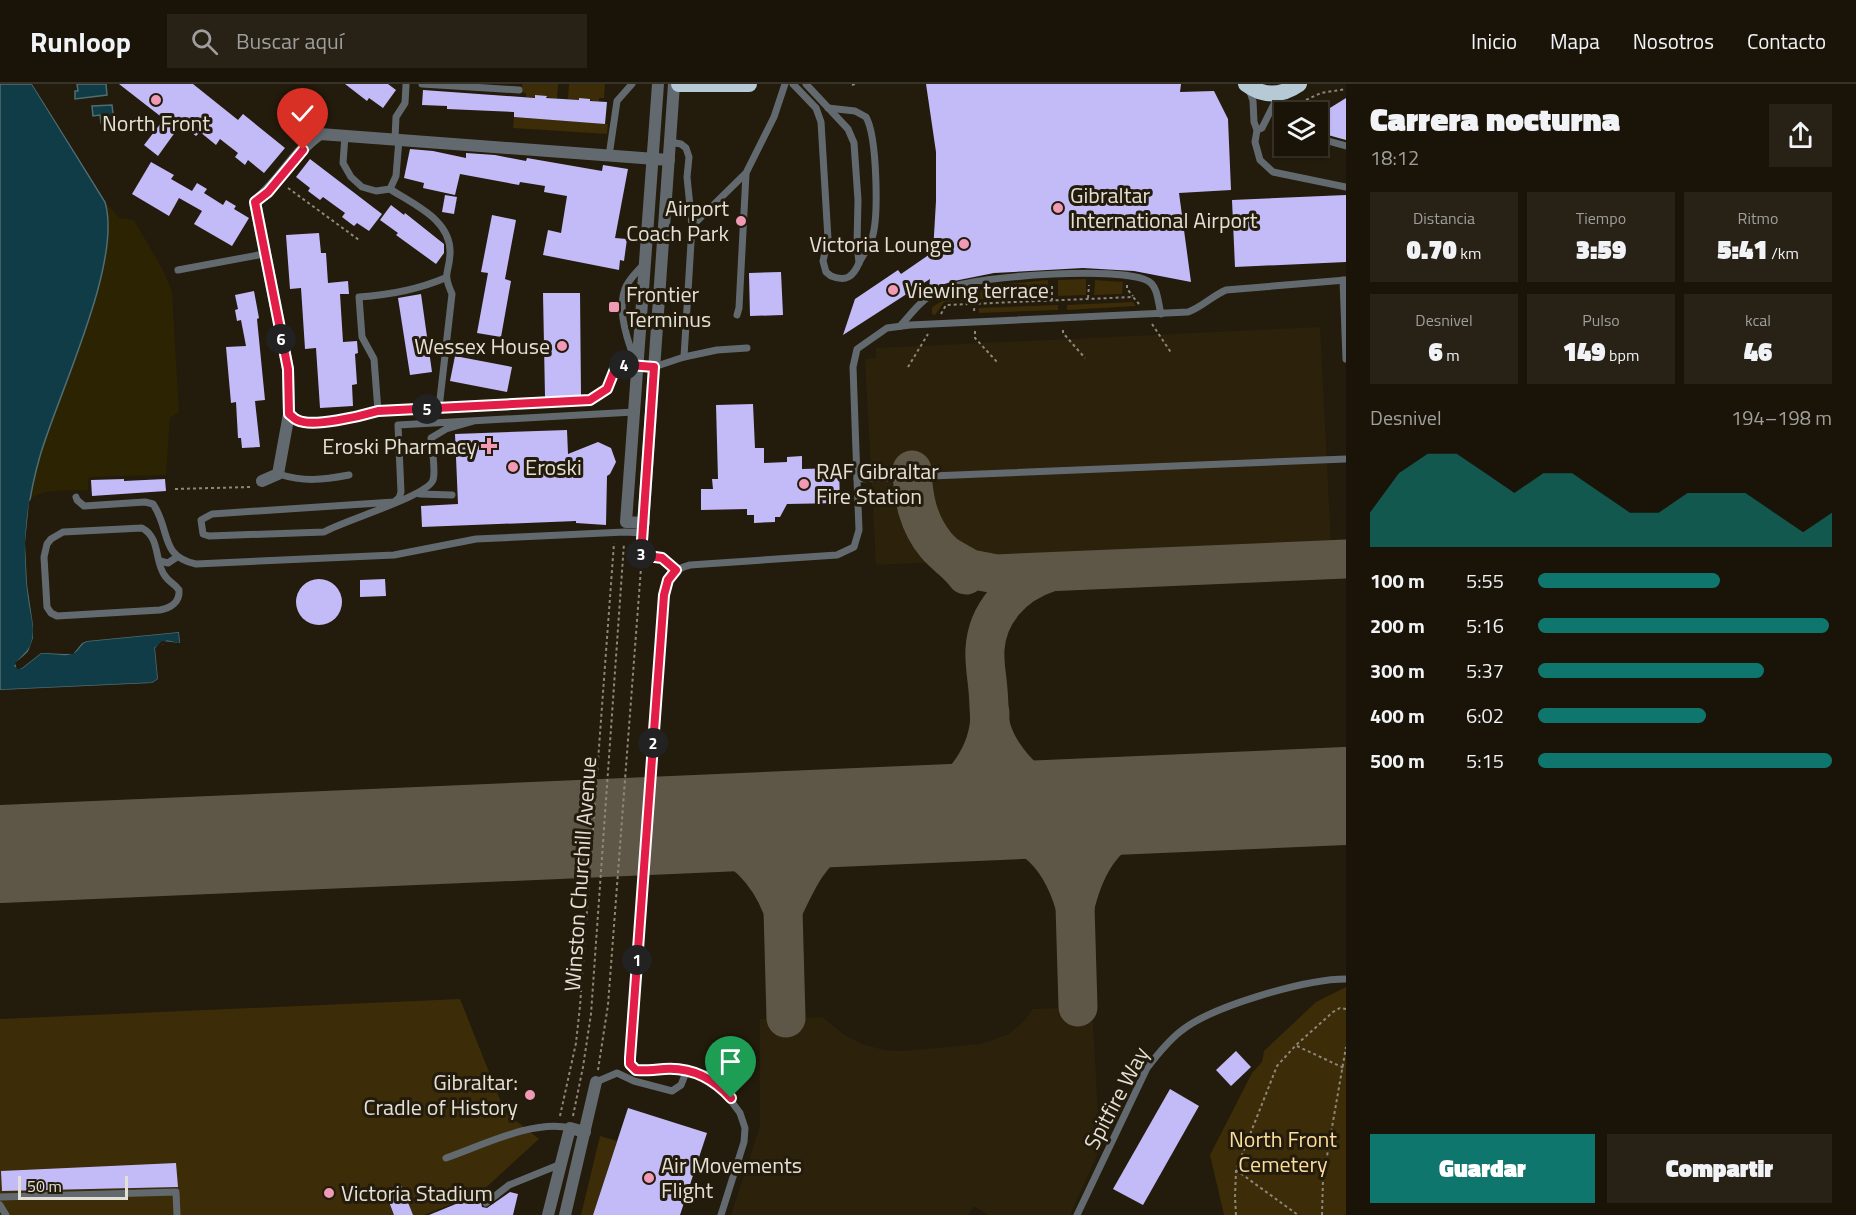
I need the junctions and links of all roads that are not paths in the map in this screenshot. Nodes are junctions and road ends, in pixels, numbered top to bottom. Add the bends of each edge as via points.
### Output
1 (406, 84) edge
2 (422, 84) edge
3 (632, 84) edge
4 (658, 84) edge
5 (674, 84) edge
6 (679, 84) edge
7 (749, 84) edge
8 (785, 84) edge
9 (793, 84) edge
10 (806, 84) edge
11 (1299, 84) edge
12 (1247, 85) edge
13 (519, 90) dead end
14 (1279, 98) junction
15 (1278, 102) edge
16 (828, 108) junction
17 (1257, 130) junction
18 (345, 136) junction
19 (397, 139) junction
20 (1328, 141) edge
21 (670, 142) junction
22 (1344, 143) edge
23 (609, 156) junction
24 (652, 158) junction
25 (669, 160) junction
26 (746, 173) junction
27 (1346, 187) edge
28 (390, 189) junction
29 (692, 225) junction
30 (264, 254) junction
31 (644, 263) junction
32 (859, 263) junction
33 (178, 270) dead end
34 (445, 278) junction
35 (1344, 280) edge
36 (1161, 314) junction
37 (737, 315) dead end
38 (900, 326) junction
39 (747, 348) dead end
40 (684, 357) junction
41 (1346, 359) edge
42 (637, 366) junction
43 (654, 367) junction
44 (439, 408) junction
45 (378, 411) junction
46 (634, 412) junction
47 (289, 414) junction
48 (474, 421) junction
49 (421, 424) junction
50 (431, 438) junction
51 (1346, 459) edge
52 (278, 474) junction
53 (349, 475) dead end
54 (857, 479) junction
55 (262, 481) road end
56 (401, 485) junction
57 (416, 494) junction
58 (452, 495) dead end
59 (76, 497) dead end
60 (394, 502) junction
61 (643, 528) junction
62 (177, 556) junction
63 (160, 561) junction
64 (641, 561) joint
65 (676, 570) junction
66 (1346, 979) edge
67 (687, 1070) junction
68 (596, 1082) joint
69 (570, 1128) junction
70 (585, 1132) junction
71 (446, 1158) dead end
72 (561, 1164) junction
73 (0, 1197) edge
74 (486, 1203) dead end
75 (0, 1204) edge
76 (6, 1215) edge
77 (177, 1215) edge
78 (548, 1215) edge
79 (565, 1215) edge
80 (721, 1215) edge
81 (1077, 1215) edge

1 - 19 lane via 405,103 396,117
2 - 13 lane
3 - 23 lane via 617,101
4 - 24 street
5 - 21 street
6 - 7 highway
8 - 26 lane via 774,117
9 - 32 lane via 816,108 822,129 828,238 823,267 831,276 844,279 854,274
10 - 16 lane
11 - 14 highway
12 - 14 highway
12 - 17 lane
14 - 15 lane
14 - 17 lane
16 - 32 lane via 848,129 854,143
16 - 32 lane via 861,113 871,130 875,219 872,239
17 - 27 lane via 1255,142 1260,160 1273,172
18 - 19 street
18 - 28 lane via 343,164 351,177 362,187
18 - 30 street via 320,134 309,142 278,181 255,202
19 - 23 street
19 - 28 lane via 396,176
20 - 22 lane
21 - 25 street
21 - 29 lane via 681,144 688,152
23 - 24 street
24 - 25 street
24 - 31 street
25 - 43 street
26 - 29 lane
26 - 37 lane
28 - 34 lane via 440,222 450,239
29 - 40 lane
30 - 33 lane
30 - 47 street via 288,369
31 - 42 street
31 - 42 lane via 625,288 623,297 624,328
34 - 44 lane via 452,294
34 - 45 lane via 422,288 359,297 362,337 374,359
35 - 36 lane via 1226,290 1197,309
35 - 41 lane
36 - 38 lane
36 - 38 lane via 1155,288 1148,280 1052,274 954,286 926,298
38 - 54 lane via 887,328 857,349 853,368
39 - 40 lane
40 - 43 lane
42 - 43 lane
42 - 44 lane via 617,364 607,389 590,400
42 - 46 street
43 - 61 street
44 - 45 lane
45 - 47 lane via 356,418 312,422 298,422
46 - 48 lane
46 - 61 street via 626,522
47 - 52 street
48 - 49 lane
48 - 50 lane
49 - 50 lane via 427,427
49 - 56 lane via 398,425
50 - 57 lane via 434,479 428,488
51 - 54 lane
52 - 53 lane via 298,480
52 - 55 street
54 - 65 lane via 859,530 854,547 847,551 837,555 690,565
56 - 57 lane via 404,492
56 - 60 lane via 399,498
57 - 58 lane
57 - 60 lane
59 - 62 lane via 84,506 153,504 172,553
60 - 60 lane via 324,532 209,537 203,534 200,522 217,513
61 - 62 lane via 476,539 394,555 196,564
61 - 64 street
62 - 63 lane via 168,563
63 - 63 lane via 151,535 142,528 56,535 44,551 48,610 57,616 166,609 178,598 179,590 164,576
64 - 65 lane via 662,558
65 - 67 lane via 664,595 630,1051 633,1067 641,1071
66 - 81 lane, Spitfire Way via 1320,981 1246,1001 1206,1015 1181,1031 1147,1068
67 - 68 lane via 681,1085 672,1091 617,1073
67 - 80 lane via 716,1083 731,1098 743,1120 744,1142
68 - 70 street
69 - 70 street
69 - 71 lane via 534,1127
69 - 72 street
70 - 79 street
72 - 74 lane via 509,1185
72 - 78 street
73 - 77 lane via 176,1191
75 - 76 lane

